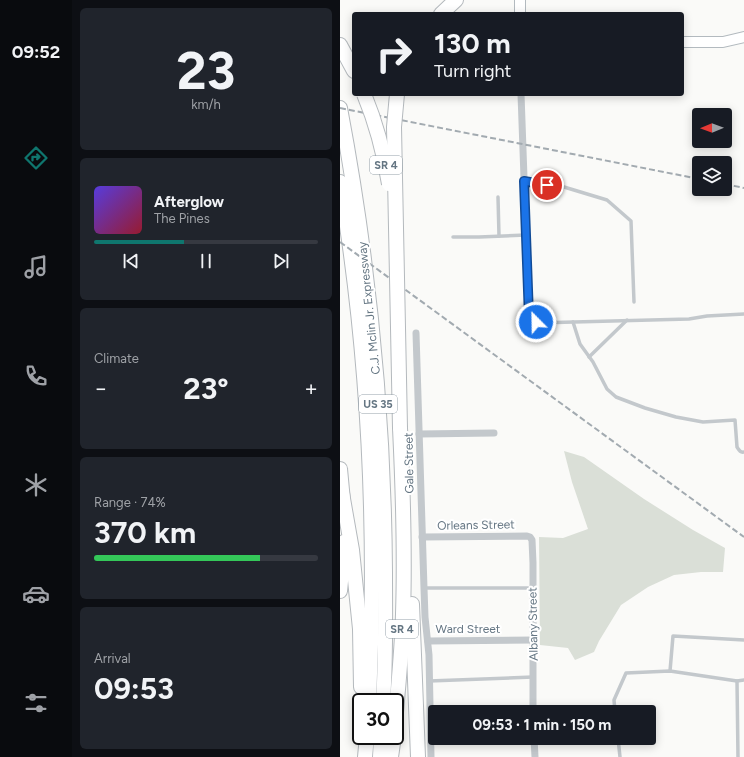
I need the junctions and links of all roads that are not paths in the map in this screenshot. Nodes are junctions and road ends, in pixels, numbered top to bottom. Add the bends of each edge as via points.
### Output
1 (520, 0) edge
2 (520, 12) edge
3 (744, 37) edge
4 (684, 42) edge
5 (340, 45) edge
6 (352, 67) edge
7 (365, 96) edge
8 (397, 96) edge
9 (522, 96) edge
10 (340, 108) edge
11 (524, 181) junction
12 (340, 182) edge
13 (498, 197) dead end
14 (526, 235) junction
15 (498, 236) junction
16 (453, 237) dead end
17 (396, 238) junction
18 (634, 302) dead end
19 (744, 314) edge
20 (627, 320) junction
21 (536, 322) joint
22 (573, 322) junction
23 (416, 333) dead end
24 (589, 357) junction
25 (494, 433) dead end
26 (419, 434) junction
27 (744, 452) edge
28 (340, 469) edge
29 (342, 492) junction
30 (404, 534) junction
31 (422, 537) junction
32 (530, 537) joint
33 (533, 588) junction
34 (340, 591) edge
35 (424, 591) junction
36 (533, 640) junction
37 (744, 640) edge
38 (428, 641) junction
39 (670, 672) junction
40 (534, 677) junction
41 (744, 680) edge
42 (429, 681) junction
43 (737, 681) junction
44 (362, 693) edge
45 (369, 693) edge
46 (383, 693) edge
47 (398, 693) edge
48 (430, 705) edge
49 (534, 705) edge
50 (614, 705) edge
51 (363, 745) edge
52 (366, 745) edge
53 (381, 745) edge
54 (393, 745) edge
55 (432, 745) edge
56 (534, 745) edge
57 (619, 745) edge
58 (364, 757) edge
59 (380, 757) edge
60 (391, 757) edge
61 (418, 757) edge
62 (431, 757) edge
63 (535, 757) edge
64 (620, 757) edge
65 (738, 757) edge

1 - 2 street
3 - 4 street via 724,42
5 - 6 highway
7 - 17 highway, SR 4, bridge via 384,156
8 - 17 highway, bridge via 394,127
9 - 11 street
10 - 46 highway, C.J. Mclin Jr. Expressway / US 35 via 361,236 377,379 385,533
11 - 14 street
11 - 18 lane via 564,188 607,200 631,221
12 - 45 highway, C.J. Mclin Jr. Expressway / US 35 via 354,280 366,403 372,582
13 - 15 lane
14 - 15 lane
14 - 21 street via 529,317 532,322
15 - 16 lane
17 - 30 highway, SR 4, bridge
19 - 20 lane via 689,319
20 - 22 lane
20 - 24 lane
21 - 22 lane
22 - 24 lane via 580,344
23 - 26 street, Gale Street
24 - 27 lane via 607,389 616,397 676,417 703,422 736,420 737,447
25 - 26 street
26 - 31 street, Gale Street
28 - 29 highway
29 - 34 highway via 344,552
29 - 44 highway via 352,550 360,629
30 - 47 highway, SR 4
30 - 61 highway via 411,576
31 - 32 street, Orleans Street
31 - 35 street, Gale Street
32 - 33 street, Albany Street
33 - 35 lane
33 - 36 street, Albany Street
35 - 38 street, Ward Street
36 - 38 street, Ward Street
36 - 40 street, Albany Street
37 - 39 lane via 673,636
38 - 42 street
39 - 43 lane
39 - 50 lane via 626,673 614,700
40 - 42 lane
40 - 49 street, Albany Street
41 - 43 lane
42 - 48 street
43 - 65 lane
51 - 58 highway
52 - 58 highway
53 - 59 highway
54 - 60 highway
55 - 62 street
56 - 63 street
57 - 64 lane

